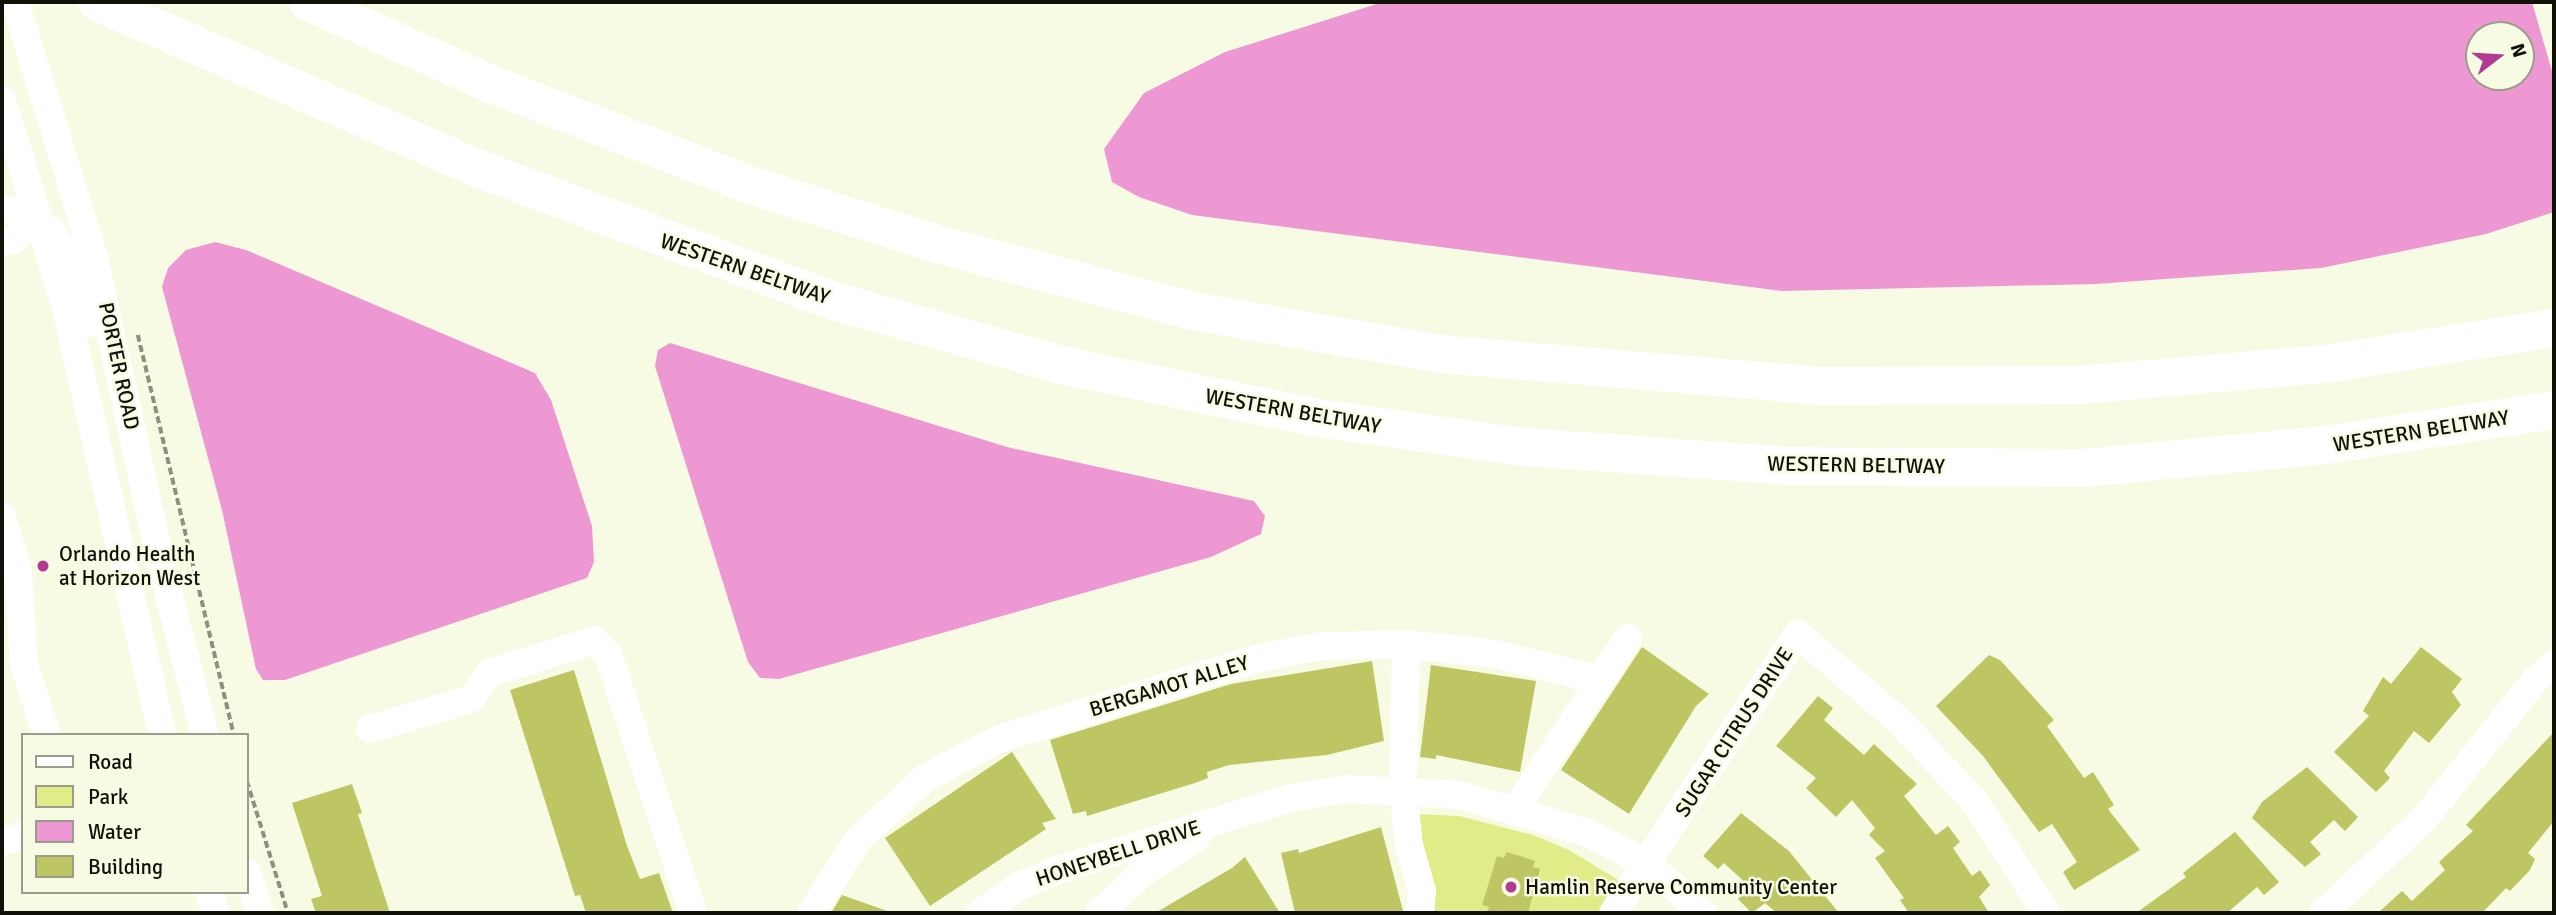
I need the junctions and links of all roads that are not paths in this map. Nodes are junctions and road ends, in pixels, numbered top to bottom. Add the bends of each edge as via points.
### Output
1 (15, 2) edge
2 (97, 2) edge
3 (308, 2) edge
4 (2, 100) edge
5 (78, 202) junction
6 (2, 209) edge
7 (38, 214) junction
8 (2, 243) edge
9 (2554, 328) edge
10 (2554, 410) edge
11 (2, 516) edge
12 (157, 547) junction
13 (11, 633) edge
14 (1628, 638) dead end
15 (1406, 644) junction
16 (2554, 665) edge
17 (1600, 680) junction
18 (370, 729) dead end
19 (46, 733) edge
20 (162, 733) edge
21 (204, 733) edge
22 (1403, 789) junction
23 (1516, 808) junction
24 (1223, 820) junction
25 (21, 836) edge
26 (2, 842) edge
27 (1647, 863) junction
28 (248, 875) edge
29 (210, 894) edge
30 (216, 913) edge
31 (260, 913) edge
32 (693, 913) edge
33 (811, 913) edge
34 (980, 913) edge
35 (1099, 913) edge
36 (1420, 913) edge
37 (1613, 913) edge
38 (1703, 913) edge
39 (2046, 913) edge
40 (2323, 913) edge

1 - 5 street, PORTER ROAD
2 - 10 highway, WESTERN BELTWAY via 479,169 834,301 1061,365 1311,418 1525,447 1791,466 2083,468 2326,445
3 - 9 highway via 491,84 747,184 944,246 1198,312 1440,354 1824,386 2080,385 2326,364
4 - 7 street, PORTER ROAD
5 - 7 street
5 - 12 street, PORTER ROAD via 110,322
6 - 7 street
7 - 8 street via 14,239
7 - 12 street via 75,264 122,465 137,511
7 - 20 street, PORTER ROAD via 83,374
11 - 13 street via 18,570
12 - 21 street, PORTER ROAD
13 - 19 street
14 - 17 street
15 - 17 street, BERGAMOT ALLEY via 1496,654
15 - 22 street
15 - 33 street, BERGAMOT ALLEY via 1322,646 1259,658 999,739 925,778 858,839
16 - 40 street via 2536,679 2424,819
17 - 23 street
18 - 32 street via 471,699 490,673 594,640 608,654
22 - 23 street, HONEYBELL DRIVE via 1460,795
22 - 24 street, HONEYBELL DRIVE via 1349,789 1290,798
22 - 36 street via 1409,845 1422,891
23 - 27 street, HONEYBELL DRIVE via 1585,832
24 - 34 street, HONEYBELL DRIVE via 1058,870 1019,886
24 - 35 street, HONEYBELL DRIVE via 1141,874
25 - 26 street
27 - 37 street
27 - 38 street, HONEYBELL DRIVE
27 - 39 street, SUGAR CITRUS DRIVE via 1798,634 1899,721 1975,802
28 - 31 street
29 - 30 street

